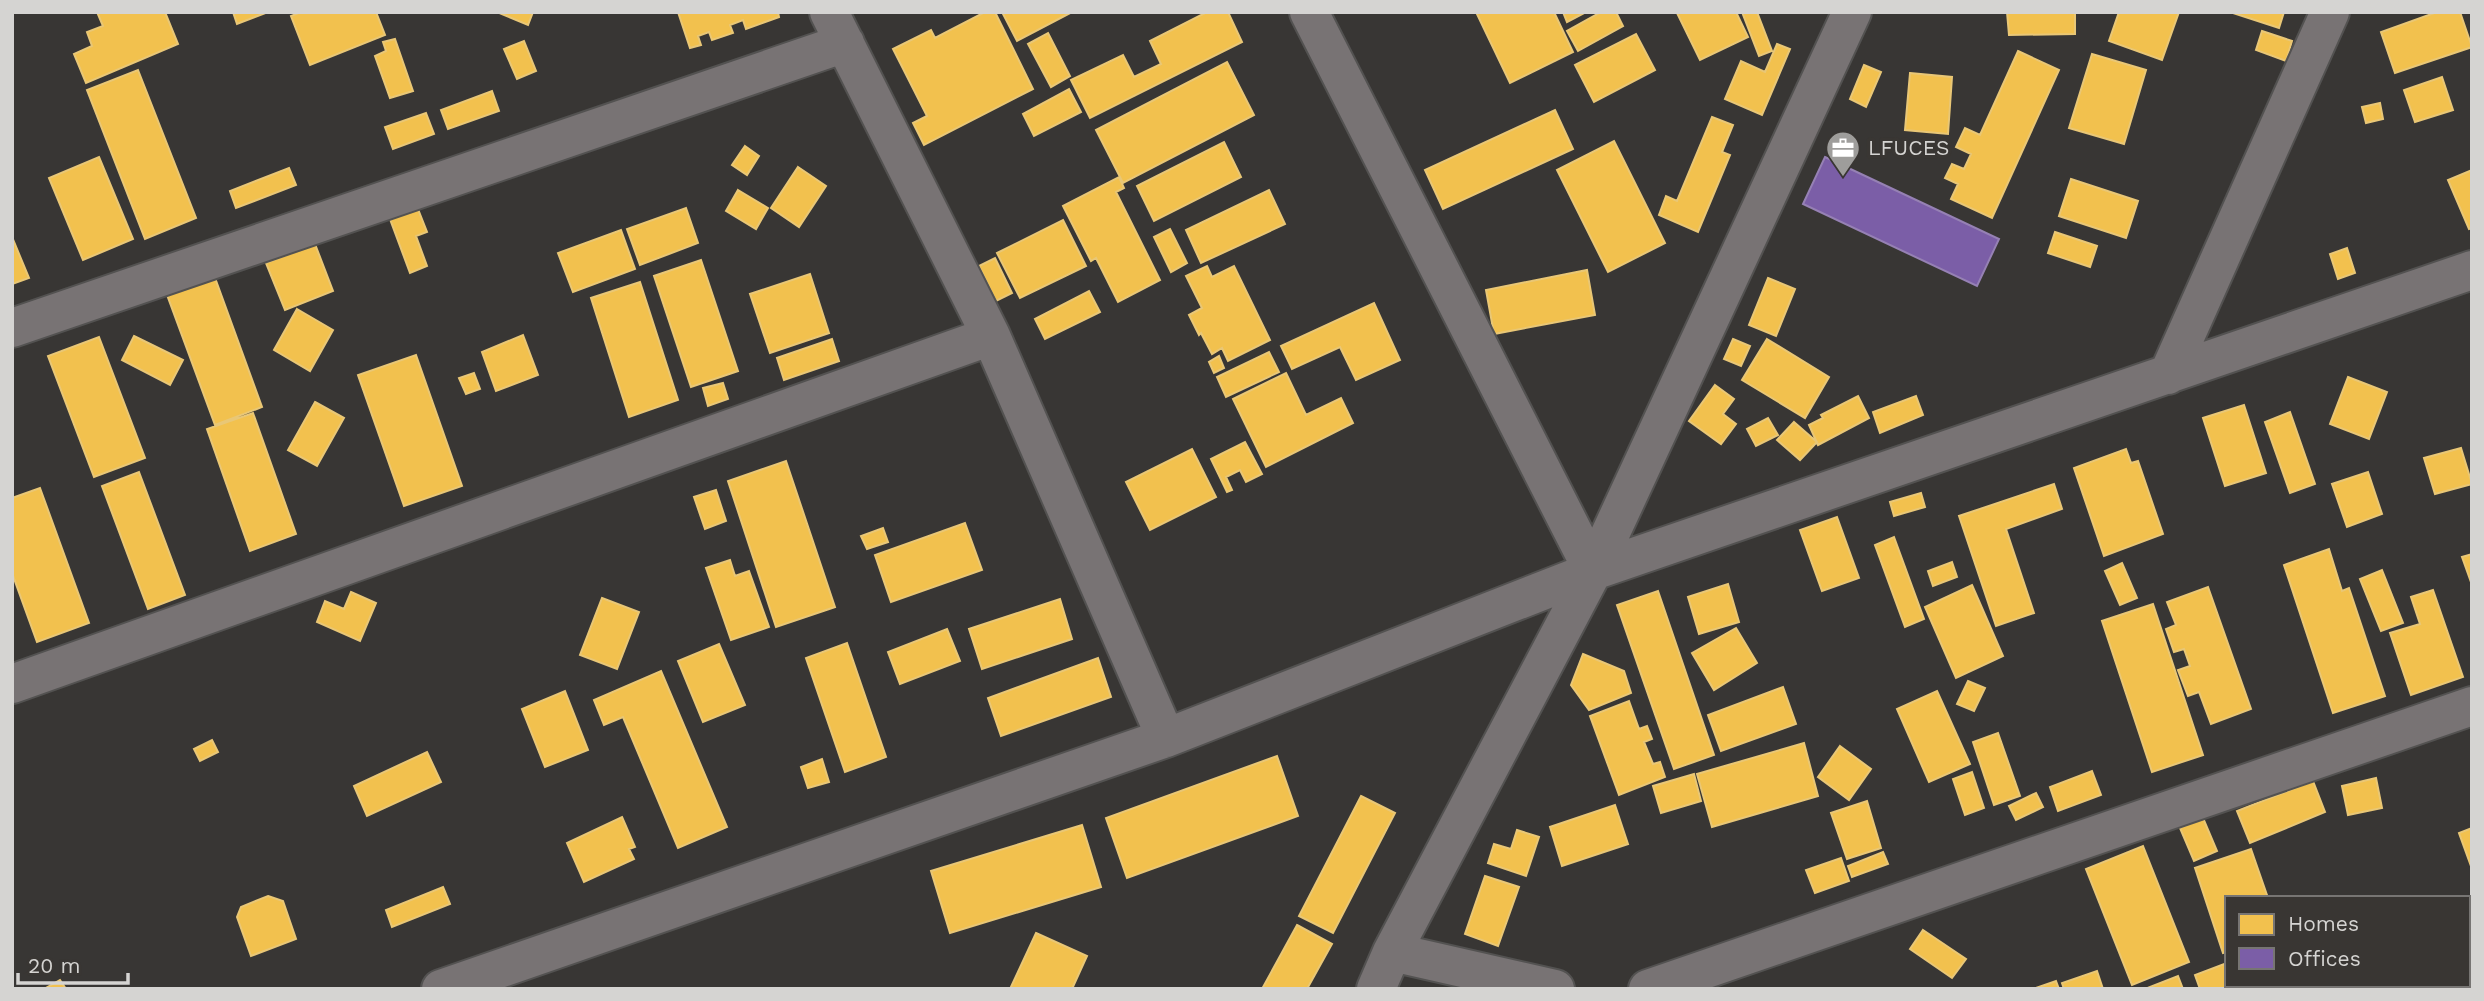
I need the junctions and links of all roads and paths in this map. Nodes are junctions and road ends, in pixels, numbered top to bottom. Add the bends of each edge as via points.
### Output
1 (1309, 12) edge
2 (2330, 12) edge
3 (1839, 20) edge
4 (837, 28) edge
5 (2472, 270) edge
6 (12, 328) edge
7 (991, 336) junction
8 (2168, 375) junction
9 (1593, 570) junction
10 (12, 684) edge
11 (2472, 706) edge
12 (1167, 738) junction
13 (1392, 952) junction
14 (441, 989) edge
15 (1376, 989) edge
16 (1555, 989) edge
17 (1648, 989) edge

1 - 9 street
2 - 8 street
3 - 9 street
4 - 6 street
4 - 7 street
5 - 8 street
7 - 10 street
7 - 12 street
8 - 9 street
9 - 12 street
9 - 13 street
11 - 17 street
12 - 14 street
13 - 15 street
13 - 16 street

